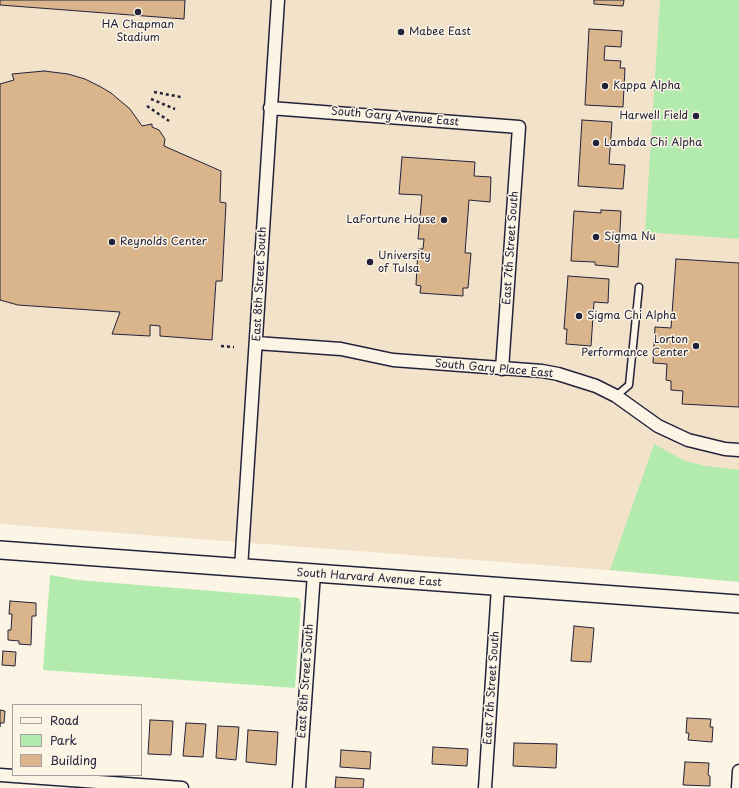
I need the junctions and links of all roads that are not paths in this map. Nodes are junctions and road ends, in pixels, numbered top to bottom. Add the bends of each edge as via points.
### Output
1 (278, 0) edge
2 (270, 108) junction
3 (520, 127) joint
4 (639, 287) dead end
5 (256, 343) junction
6 (502, 369) junction
7 (616, 396) junction
8 (739, 450) edge
9 (0, 550) edge
10 (241, 568) junction
11 (314, 573) junction
12 (498, 587) junction
13 (739, 604) edge
14 (739, 771) edge
15 (0, 775) edge
16 (12, 776) edge
17 (14, 776) edge
18 (182, 788) edge
19 (299, 788) edge
20 (485, 788) edge
21 (738, 788) edge

1 - 2 street, East 8th Street South
2 - 3 street, South Gary Avenue East
2 - 5 street, East 8th Street South
3 - 6 street, East 7th Street South
4 - 7 lane via 629,385
5 - 6 street, South Gary Place East via 342,349 393,360
5 - 10 street, East 8th Street South
6 - 7 street, South Gary Place East via 558,374 596,386
7 - 8 street, South Gary Place East via 658,426 688,440
9 - 10 main road, South Harvard Avenue East
10 - 11 main road, South Harvard Avenue East
11 - 12 main road, South Harvard Avenue East
11 - 19 street, East 8th Street South
12 - 13 main road, South Harvard Avenue East
12 - 20 street, East 7th Street South
14 - 21 street
15 - 16 street
17 - 18 street

